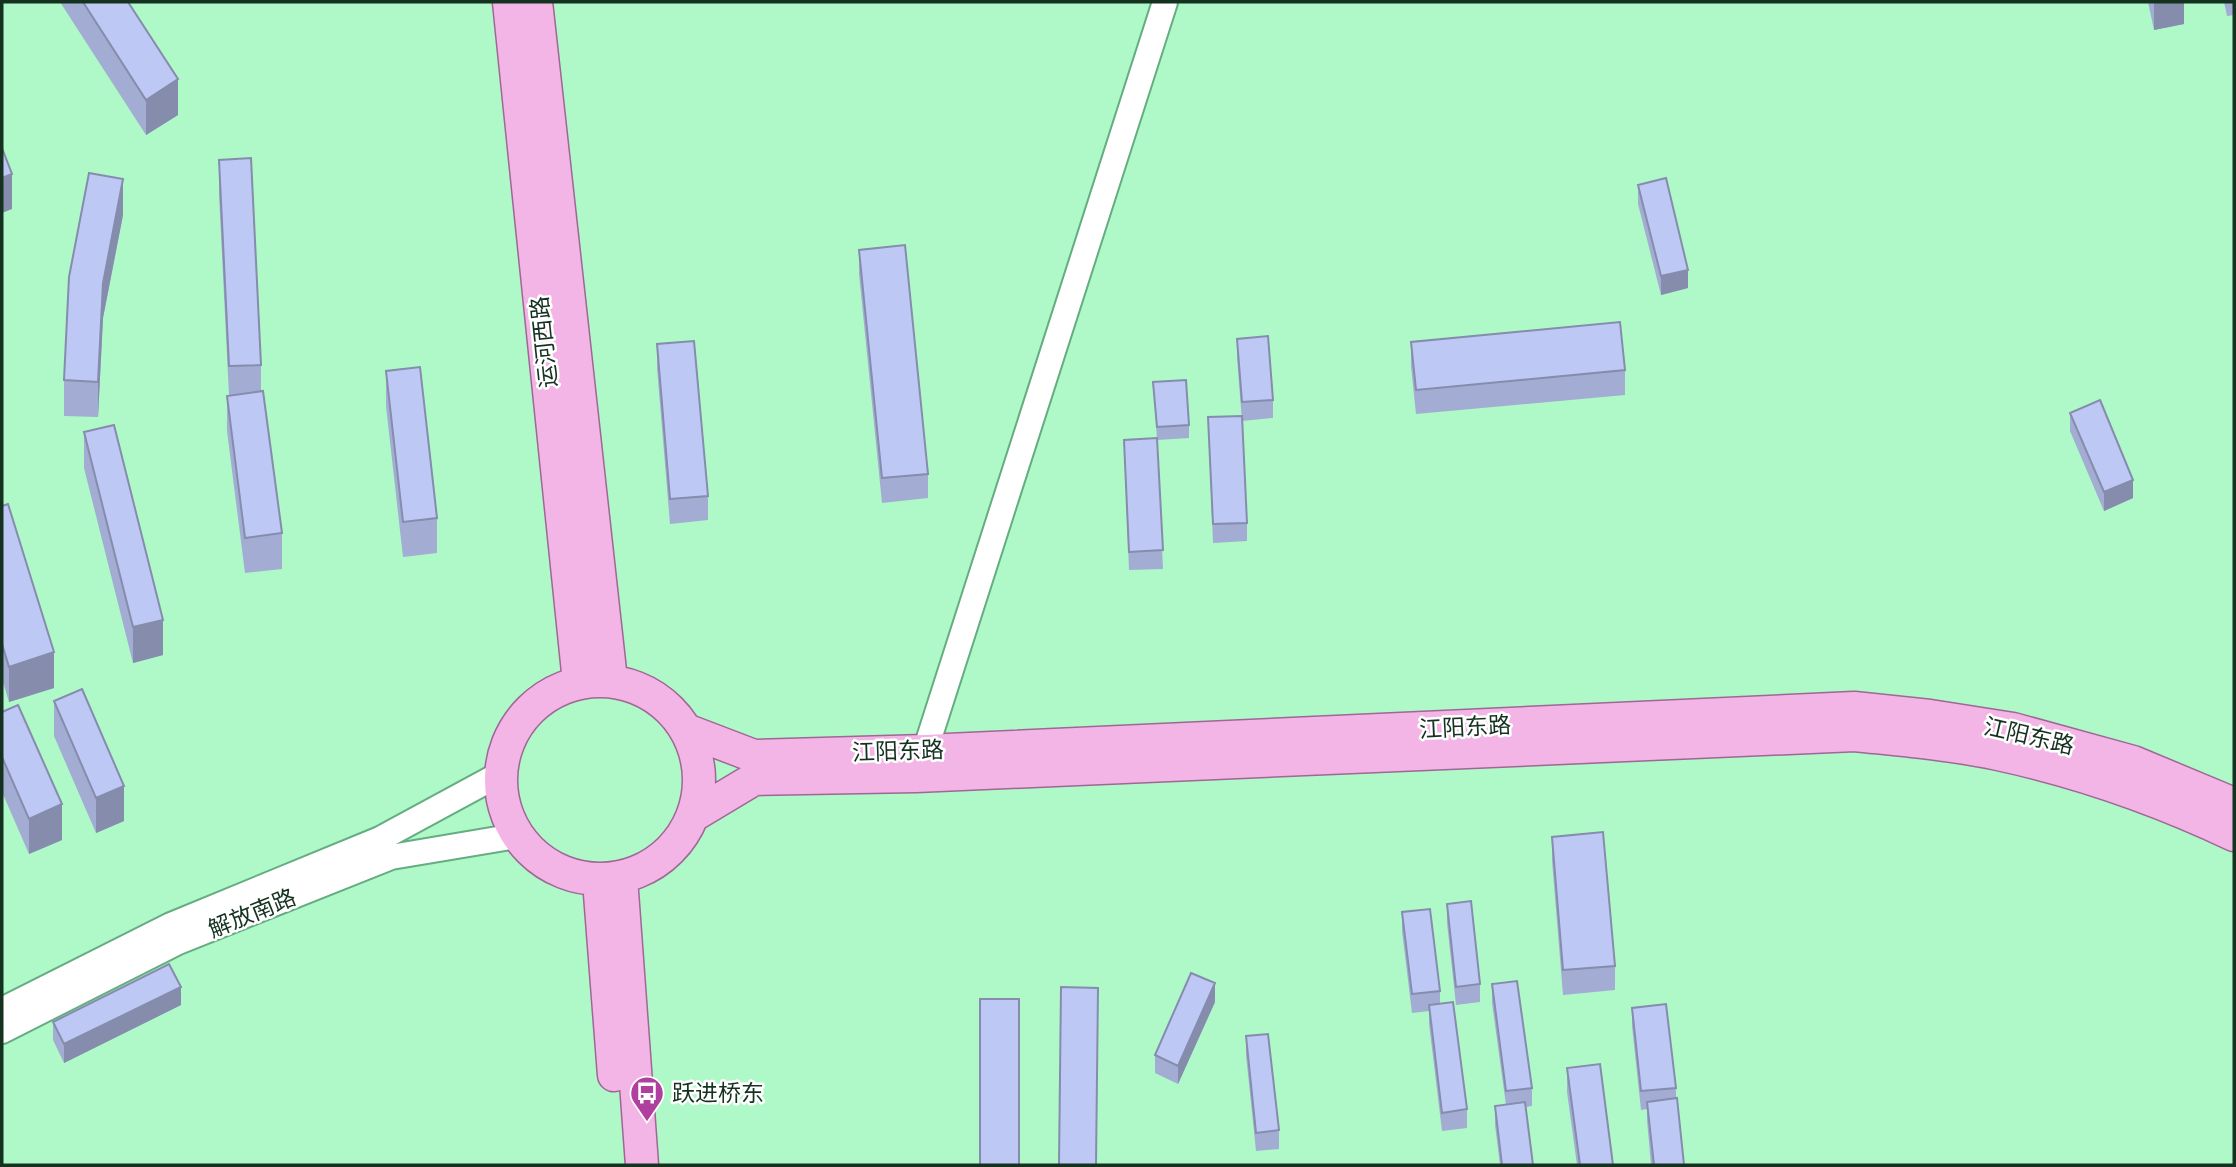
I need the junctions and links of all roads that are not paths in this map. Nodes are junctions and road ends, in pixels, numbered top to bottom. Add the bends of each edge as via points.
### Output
1 (509, 2) edge
2 (536, 2) edge
3 (1165, 2) edge
4 (611, 680) junction
5 (579, 682) junction
6 (686, 730) junction
7 (925, 751) junction
8 (500, 774) junction
9 (2234, 804) edge
10 (694, 815) junction
11 (2234, 835) edge
12 (516, 836) junction
13 (610, 880) junction
14 (2, 1010) edge
15 (2, 1031) edge
16 (621, 1165) edge
17 (642, 1165) edge

1 - 5 main road, 运河西路
2 - 4 main road, 运河西路
3 - 7 street
4 - 5 main road
4 - 6 main road via 641,689 667,705
5 - 8 main road via 549,694 524,715 507,742
6 - 7 main road, 江阳东路 via 754,756
6 - 10 main road via 697,755 700,783
7 - 9 main road, 江阳东路 via 1854,708 2013,729 2133,762
8 - 12 main road via 503,806
8 - 14 street, 解放南路 via 380,839 170,925
10 - 11 main road, 江阳东路 via 754,779 1855,735 1996,754 2054,767 2175,807
10 - 13 main road via 677,844 652,866
12 - 13 main road via 538,859 567,875
12 - 15 street, 解放南路 via 391,857 178,942
13 - 16 main road
13 - 17 main road

